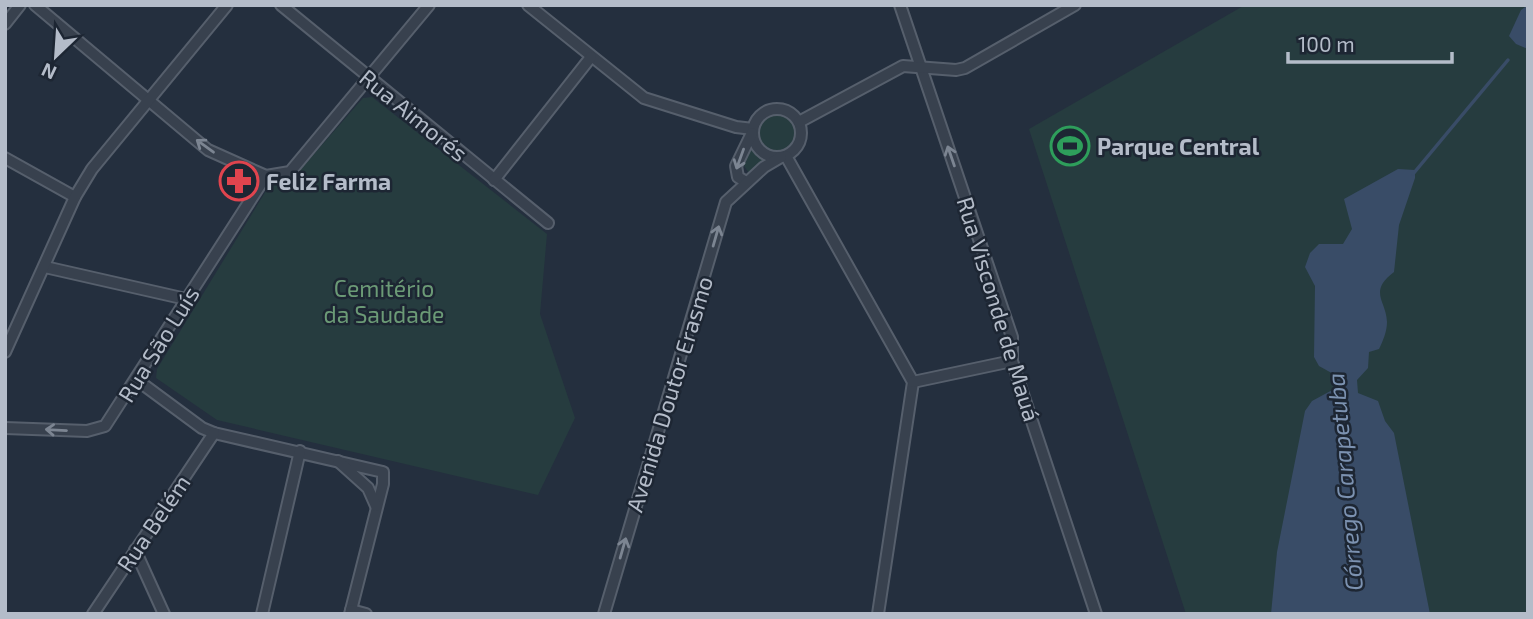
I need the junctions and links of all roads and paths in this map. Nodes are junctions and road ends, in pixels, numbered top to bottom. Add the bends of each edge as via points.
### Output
1 (20, 5) edge
2 (34, 5) edge
3 (227, 5) edge
4 (281, 5) edge
5 (429, 5) edge
6 (528, 5) edge
7 (900, 5) edge
8 (1075, 5) edge
9 (5, 24) edge
10 (591, 57) junction
11 (920, 65) junction
12 (368, 79) junction
13 (148, 100) junction
14 (799, 122) junction
15 (753, 131) junction
16 (783, 156) junction
17 (5, 159) edge
18 (266, 176) junction
19 (494, 180) junction
20 (746, 182) junction
21 (75, 197) junction
22 (548, 223) dead end
23 (45, 267) junction
24 (186, 299) junction
25 (5, 352) edge
26 (1012, 361) junction
27 (137, 380) junction
28 (913, 382) junction
29 (5, 428) edge
30 (214, 433) junction
31 (300, 451) junction
32 (333, 458) junction
33 (384, 479) junction
34 (368, 488) junction
35 (376, 506) junction
36 (135, 550) junction
37 (350, 612) edge
38 (93, 614) edge
39 (164, 614) edge
40 (262, 614) edge
41 (366, 614) edge
42 (604, 614) edge
43 (878, 614) edge
44 (1096, 614) edge

1 - 9 street
2 - 13 street
3 - 13 street
4 - 12 street, Rua Aimorés
5 - 12 street
6 - 10 street
7 - 11 street, Rua Visconde de Mauá
8 - 11 street via 965,68
10 - 15 street via 644,98
10 - 19 street
11 - 14 street via 903,66
26 -> 11 street, Rua Visconde de Mauá via 1012,337
12 - 18 street via 290,172
12 - 19 street, Rua Aimorés
18 -> 13 street via 208,150
13 - 21 street
14 - 15 street via 787,111 771,109 761,115
14 - 16 street via 800,142
15 - 16 street via 761,151
15 -> 20 street via 736,166 738,177
16 - 20 street, Avenida Doutor Erasmo
16 - 28 street
17 - 21 street
18 - 24 street, Rua São Luís
19 - 22 street, Rua Aimorés
42 -> 20 street, Avenida Doutor Erasmo via 724,208
21 - 23 street
23 - 24 street
23 - 25 street
24 - 27 street, Rua São Luís
26 - 28 street
26 - 44 street, Rua Visconde de Mauá
27 -> 29 street, Rua São Luís via 109,422 98,430
27 - 30 street
28 - 43 street
30 - 31 street
30 - 36 street, Rua Belém
31 - 32 street
31 - 40 street
32 - 33 street via 372,467
32 - 34 street
33 - 34 street via 377,489
33 - 35 street
34 - 35 street
35 - 37 street
36 - 38 street, Rua Belém
36 - 39 street
37 - 41 street

